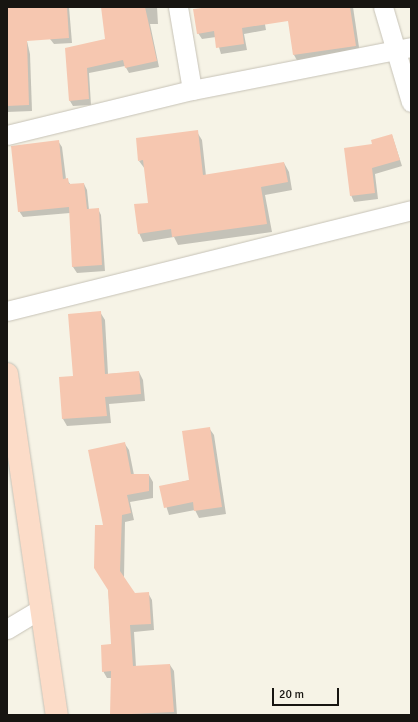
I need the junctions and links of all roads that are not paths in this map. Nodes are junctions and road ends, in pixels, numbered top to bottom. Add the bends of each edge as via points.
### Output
1 (178, 7) edge
2 (383, 7) edge
3 (403, 49) edge
4 (192, 90) junction
5 (411, 102) edge
6 (7, 135) edge
7 (411, 210) edge
8 (7, 311) edge
9 (7, 374) edge
10 (42, 608) junction
11 (7, 629) edge
12 (57, 715) edge

1 - 4 street
2 - 3 street
3 - 4 street
3 - 5 street
4 - 6 street
7 - 8 street
9 - 10 main road
10 - 11 street
10 - 12 main road

